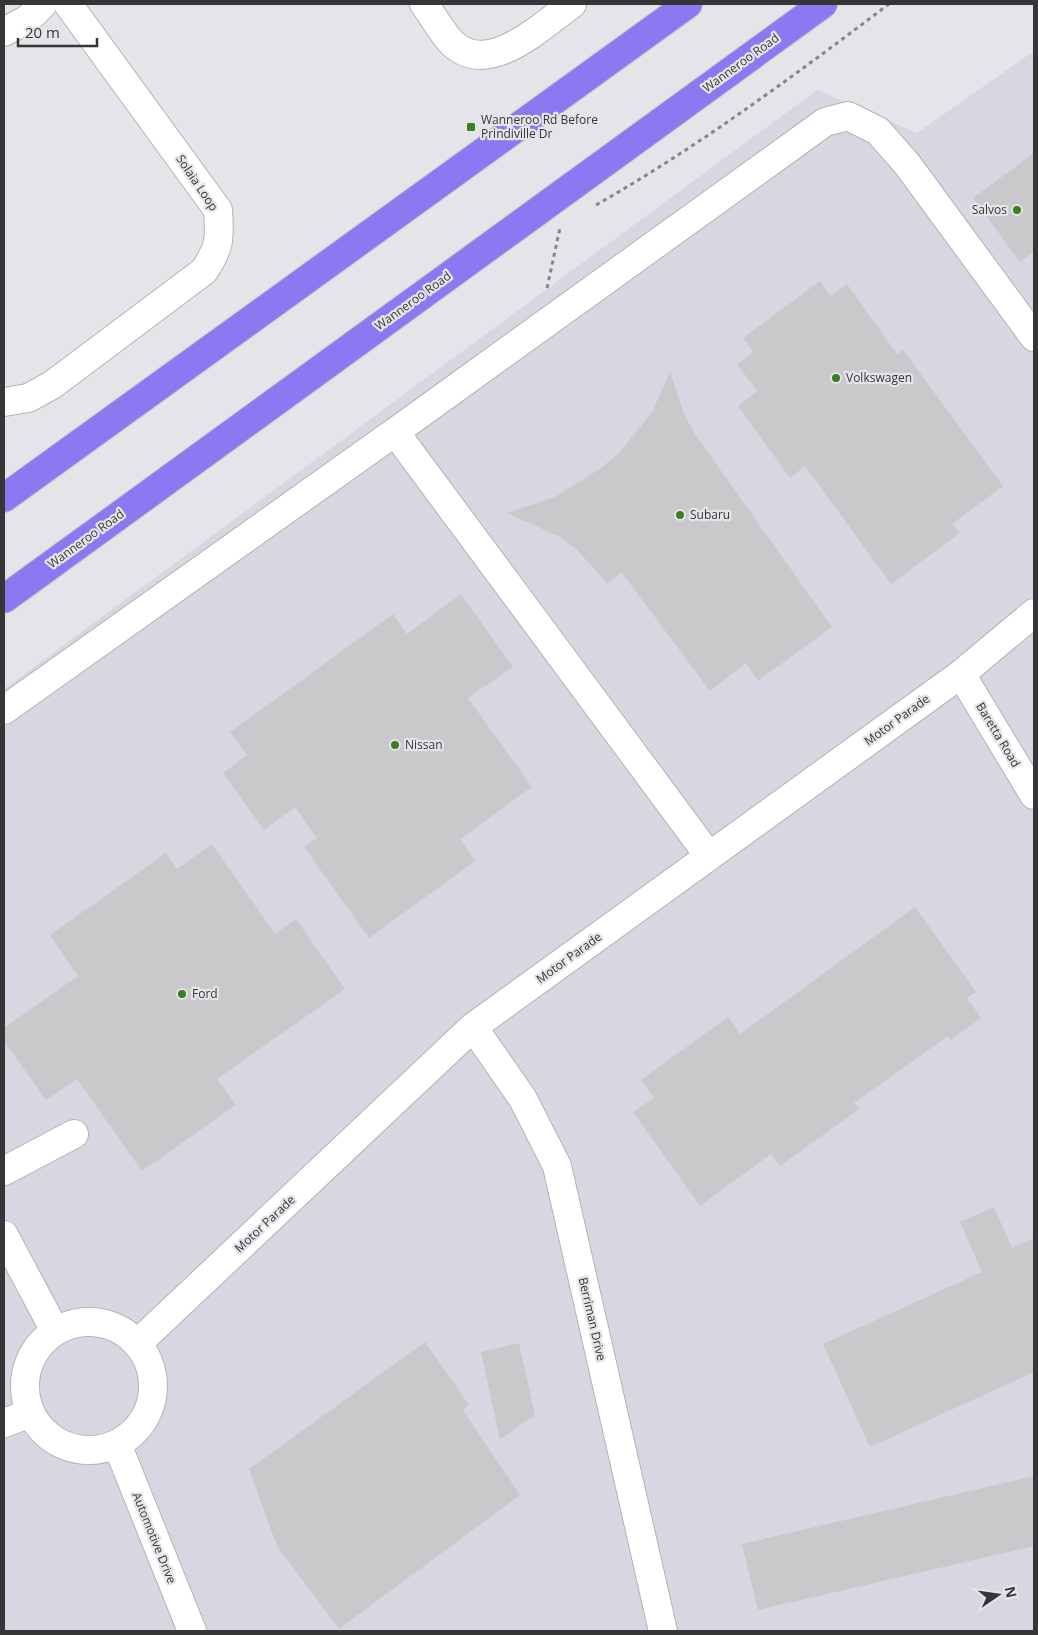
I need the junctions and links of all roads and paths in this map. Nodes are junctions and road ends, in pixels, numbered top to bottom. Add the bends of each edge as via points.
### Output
1 (43, 4) edge
2 (68, 4) edge
3 (424, 4) edge
4 (572, 4) edge
5 (688, 4) edge
6 (822, 4) edge
7 (889, 4) edge
8 (4, 32) edge
9 (595, 206) dead end
10 (561, 225) dead end
11 (546, 291) dead end
12 (1034, 338) edge
13 (4, 402) edge
14 (395, 432) junction
15 (4, 498) edge
16 (4, 599) edge
17 (1034, 613) edge
18 (961, 674) junction
19 (4, 710) edge
20 (1034, 795) edge
21 (709, 856) junction
22 (473, 1027) junction
23 (74, 1134) dead end
24 (4, 1171) edge
25 (4, 1234) edge
26 (55, 1331) junction
27 (138, 1343) junction
28 (31, 1414) junction
29 (4, 1423) edge
30 (117, 1444) junction
31 (192, 1631) edge
32 (663, 1631) edge

1 - 8 street via 28,19
2 - 13 street, Solaia Loop via 218,210 220,232 217,252 204,271 52,385 28,398
3 - 4 street via 452,42 467,53 496,55
5 - 15 highway
6 - 16 highway, Wanneroo Road
7 - 9 path via 709,133
10 - 11 path
12 - 14 street via 907,164 878,131 848,116 824,122
14 - 19 street
14 - 21 street
17 - 18 street, Motor Parade
18 - 20 street, Baretta Road
18 - 21 street, Motor Parade
21 - 22 street, Motor Parade
22 - 27 street, Motor Parade
22 - 32 street, Berriman Drive via 523,1099 557,1166
23 - 24 street
25 - 26 street
26 - 27 street via 76,1322 99,1322 120,1329
26 - 28 street via 38,1347 27,1368 25,1391
27 - 30 street via 150,1364 154,1388 149,1411 136,1431
28 - 29 street
28 - 30 street via 46,1434 68,1447 92,1451
30 - 31 street, Automotive Drive

